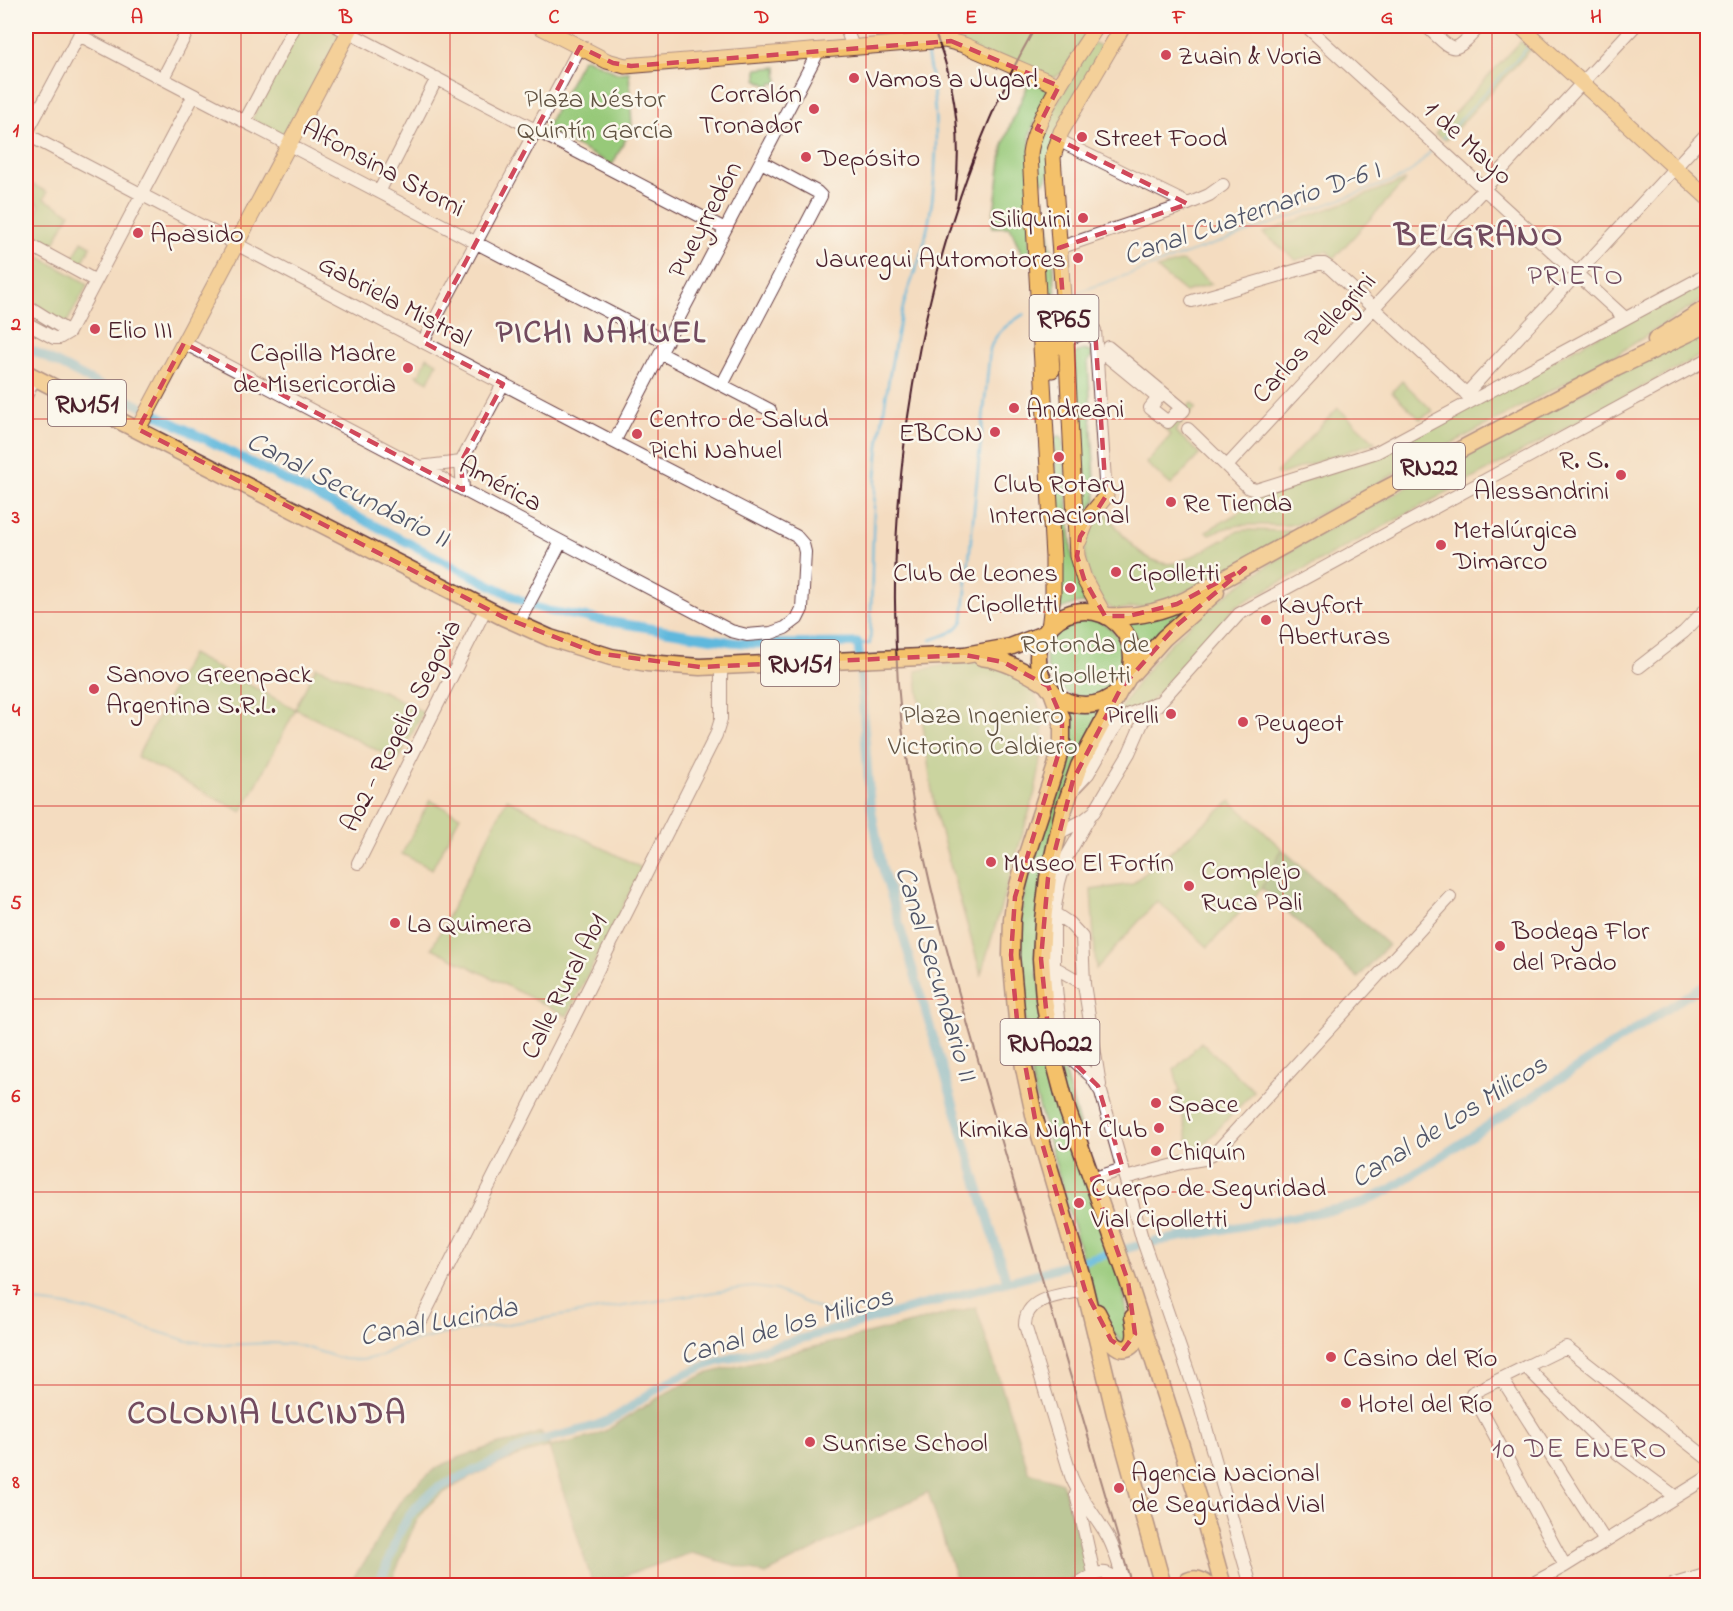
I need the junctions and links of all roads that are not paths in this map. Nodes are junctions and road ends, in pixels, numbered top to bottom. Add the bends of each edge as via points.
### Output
1 (190, 26) edge
2 (295, 26) edge
3 (539, 26) edge
4 (845, 26) edge
5 (1097, 26) edge
6 (1306, 26) edge
7 (1426, 26) edge
8 (1480, 26) edge
9 (1520, 26) edge
10 (1533, 26) edge
11 (1635, 26) edge
12 (346, 28) edge
13 (1117, 28) edge
14 (556, 29) edge
15 (81, 30) edge
16 (580, 47) junction
17 (853, 47) junction
18 (819, 50) junction
19 (163, 78) junction
20 (437, 78) junction
21 (1585, 79) junction
22 (1059, 86) junction
23 (194, 95) junction
24 (245, 121) junction
25 (536, 130) junction
26 (1707, 132) edge
27 (26, 134) edge
28 (1058, 140) junction
29 (289, 144) junction
30 (761, 162) junction
31 (1677, 164) junction
32 (1223, 185) dead end
33 (1707, 186) edge
34 (1484, 188) junction
35 (379, 192) junction
36 (141, 195) junction
37 (1707, 198) edge
38 (1056, 202) junction
39 (1033, 204) junction
40 (1188, 204) junction
41 (725, 229) junction
42 (476, 242) junction
43 (26, 243) edge
44 (236, 244) junction
45 (1059, 248) junction
46 (1577, 274) junction
47 (1707, 274) edge
48 (96, 281) junction
49 (1192, 301) dead end
50 (26, 304) edge
51 (1707, 307) edge
52 (1373, 308) junction
53 (1625, 318) junction
54 (26, 323) edge
55 (1707, 324) edge
56 (69, 332) junction
57 (1066, 339) junction
58 (423, 342) junction
59 (666, 342) junction
60 (184, 343) junction
61 (660, 353) junction
62 (1108, 357) joint
63 (1707, 359) edge
64 (1616, 368) junction
65 (1488, 370) junction
66 (30, 375) edge
67 (503, 384) junction
68 (722, 385) junction
69 (1499, 386) junction
70 (26, 396) edge
71 (1469, 397) junction
72 (770, 410) dead end
73 (1070, 411) junction
74 (1045, 413) junction
75 (138, 429) junction
76 (1188, 429) dead end
77 (614, 442) junction
78 (461, 462) junction
79 (1227, 466) junction
80 (419, 467) junction
81 (463, 490) junction
82 (1106, 496) joint
83 (561, 542) junction
84 (1077, 556) junction
85 (1245, 568) junction
86 (1707, 607) edge
87 (486, 608) junction
88 (1106, 615) junction
89 (799, 616) joint
90 (518, 624) junction
91 (1047, 631) junction
92 (965, 656) junction
93 (721, 667) junction
94 (1639, 667) dead end
95 (1123, 685) junction
96 (1049, 687) junction
97 (1160, 702) junction
98 (1115, 726) junction
99 (1136, 735) junction
100 (1068, 795) junction
101 (1089, 817) junction
102 (1057, 834) junction
103 (358, 863) dead end
104 (1450, 897) dead end
105 (1054, 913) junction
106 (1054, 967) junction
107 (1084, 984) junction
108 (1049, 1038) junction
109 (1062, 1050) junction
110 (1101, 1092) junction
111 (1124, 1173) junction
112 (1092, 1179) junction
113 (1128, 1281) junction
114 (1084, 1286) junction
115 (422, 1320) dead end
116 (1526, 1367) junction
117 (1502, 1379) junction
118 (1707, 1459) edge
119 (1707, 1477) edge
120 (1075, 1486) junction
121 (1676, 1497) junction
122 (1605, 1540) junction
123 (1565, 1566) junction
124 (1094, 1574) junction
125 (1707, 1574) edge
126 (1075, 1586) edge
127 (1124, 1586) edge
128 (1163, 1586) edge
129 (1182, 1586) edge
130 (1209, 1586) edge
131 (1223, 1586) edge
132 (1251, 1586) edge
133 (1528, 1586) edge
134 (1668, 1586) edge

1 - 19 street
2 - 24 street
3 - 14 main road
4 - 17 street
5 - 22 main road, RP65
6 - 34 street, 1 de Mayo
7 - 8 street via 1454,48
9 - 21 main road
10 - 21 main road
11 - 21 street, Carlos Pellegrini
12 - 20 street
12 - 29 main road
13 - 28 main road, RP65
14 - 16 main road
15 - 19 street, Alfonsina Storni
15 - 27 street
16 - 18 main road via 625,66
16 - 25 street
17 - 18 main road
17 - 22 main road via 951,41
18 - 30 street, Pueyrredón
19 - 23 street, Alfonsina Storni
20 - 25 street
20 - 35 street
21 - 31 main road
21 - 34 street, Carlos Pellegrini
22 - 39 main road, RP65 via 1031,145
23 - 24 street, Alfonsina Storni
23 - 36 street
24 - 29 street, Alfonsina Storni
25 - 41 street
25 - 42 street
26 - 31 street
27 - 36 street, Gabriela Mistral
28 - 38 main road, RP65 via 1053,157
28 - 40 street
29 - 35 street, Alfonsina Storni
29 - 44 main road
30 - 41 street, Pueyrredón
30 - 68 street via 820,195
31 - 33 main road
31 - 37 main road
31 - 46 street
32 - 40 street
34 - 46 street, 1 de Mayo
34 - 52 street, Carlos Pellegrini
35 - 42 street, Alfonsina Storni
36 - 44 street, Gabriela Mistral
36 - 48 street
38 - 39 main road
38 - 45 main road, RP65
39 - 74 main road, RP65
40 - 45 street
41 - 59 street, Pueyrredón
42 - 58 street
42 - 59 street, Alfonsina Storni
43 - 48 street
44 - 58 street, Gabriela Mistral
44 - 60 main road
45 - 57 main road, RP65
46 - 53 street, 1 de Mayo
46 - 65 street
47 - 53 street
48 - 56 street
49 - 52 street via 1322,263
50 - 56 street
51 - 64 highway, RN22
52 - 71 street
52 - 79 street, Carlos Pellegrini
53 - 69 street
54 - 56 street via 54,338
55 - 64 highway, RN22
57 - 73 main road, RP65
57 - 74 main road via 1052,351 1053,387
57 - 82 street via 1095,330
58 - 67 street, Gabriela Mistral
59 - 61 street, Pueyrredón
60 - 75 main road
60 - 80 street, América
61 - 68 street
61 - 77 street, Pueyrredón
62 - 62 street via 1108,347 1184,410 1168,422 1150,408 1158,398
63 - 97 street via 1245,610
64 - 85 highway, RN22
65 - 69 street via 1488,383
65 - 71 street
66 - 70 street
66 - 75 highway, RN151
67 - 77 street, Gabriela Mistral
67 - 78 street
68 - 72 street
69 - 71 street
71 - 79 street via 1372,454 1252,490
73 - 74 main road
73 - 84 main road, RP65
74 - 91 main road, RP65 via 1054,570
75 - 87 highway, RN151
76 - 79 street
77 - 89 street, Gabriela Mistral via 800,539 805,552
78 - 80 street
78 - 81 street
80 - 81 street, América
81 - 83 street, América
82 - 84 main road via 1085,524
83 - 89 street, América via 735,633 776,632
83 - 90 street
84 - 88 main road, RP65 via 1084,579
85 - 88 highway, RN22 via 1166,609 1142,615
85 - 95 highway, RN22 via 1176,626
86 - 94 street via 1684,632
87 - 90 highway, RN151
87 - 103 street, A02 - Rogelio Segovia
88 - 91 highway, RN22 via 1070,613
88 - 95 highway via 1125,633 1131,649 1131,666
90 - 93 highway, RN151 via 565,644 611,657 664,665
91 - 92 highway, RN151 via 1010,647
91 - 96 highway via 1039,661
92 - 93 highway, RN151
92 - 96 highway, RN151 via 1003,662
93 - 115 street, Calle Rural A01 via 721,718 716,735
95 - 96 highway, RN22 via 1107,699 1090,704 1073,703
95 - 100 highway, RNA022 via 1079,766
96 - 114 highway, RNA022 via 1062,719 1062,742 1017,888 1011,955 1029,1095
97 - 98 street via 1130,714
97 - 99 street via 1143,720
98 - 99 street via 1126,723
98 - 100 street via 1088,774
99 - 101 street
100 - 102 highway, RNA022
101 - 102 street
101 - 105 street via 1066,858
102 - 108 highway, RNA022 via 1042,940
104 - 111 street via 1217,1151 1204,1159
105 - 106 street
105 - 107 street via 1082,937
106 - 107 street
106 - 109 street
107 - 110 street
108 - 109 street
108 - 112 highway, RNA022 via 1064,1100
109 - 110 street via 1091,1076
110 - 111 street
111 - 112 street
111 - 132 street via 1200,1407
112 - 113 highway, RNA022
113 - 114 highway via 1135,1334 1133,1342 1124,1349 1113,1343
113 - 131 highway, RNA022
114 - 120 street via 1040,1301 1029,1310 1025,1320
114 - 128 highway, RNA022
116 - 117 street
116 - 118 street via 1566,1347
116 - 121 street via 1597,1438
117 - 122 street
117 - 123 street via 1472,1393
119 - 121 street
120 - 124 street
120 - 127 street via 1109,1538
121 - 122 street
122 - 123 street
123 - 133 street
124 - 126 street
124 - 127 street via 1107,1572
125 - 134 street
129 - 130 highway via 1197,1579

